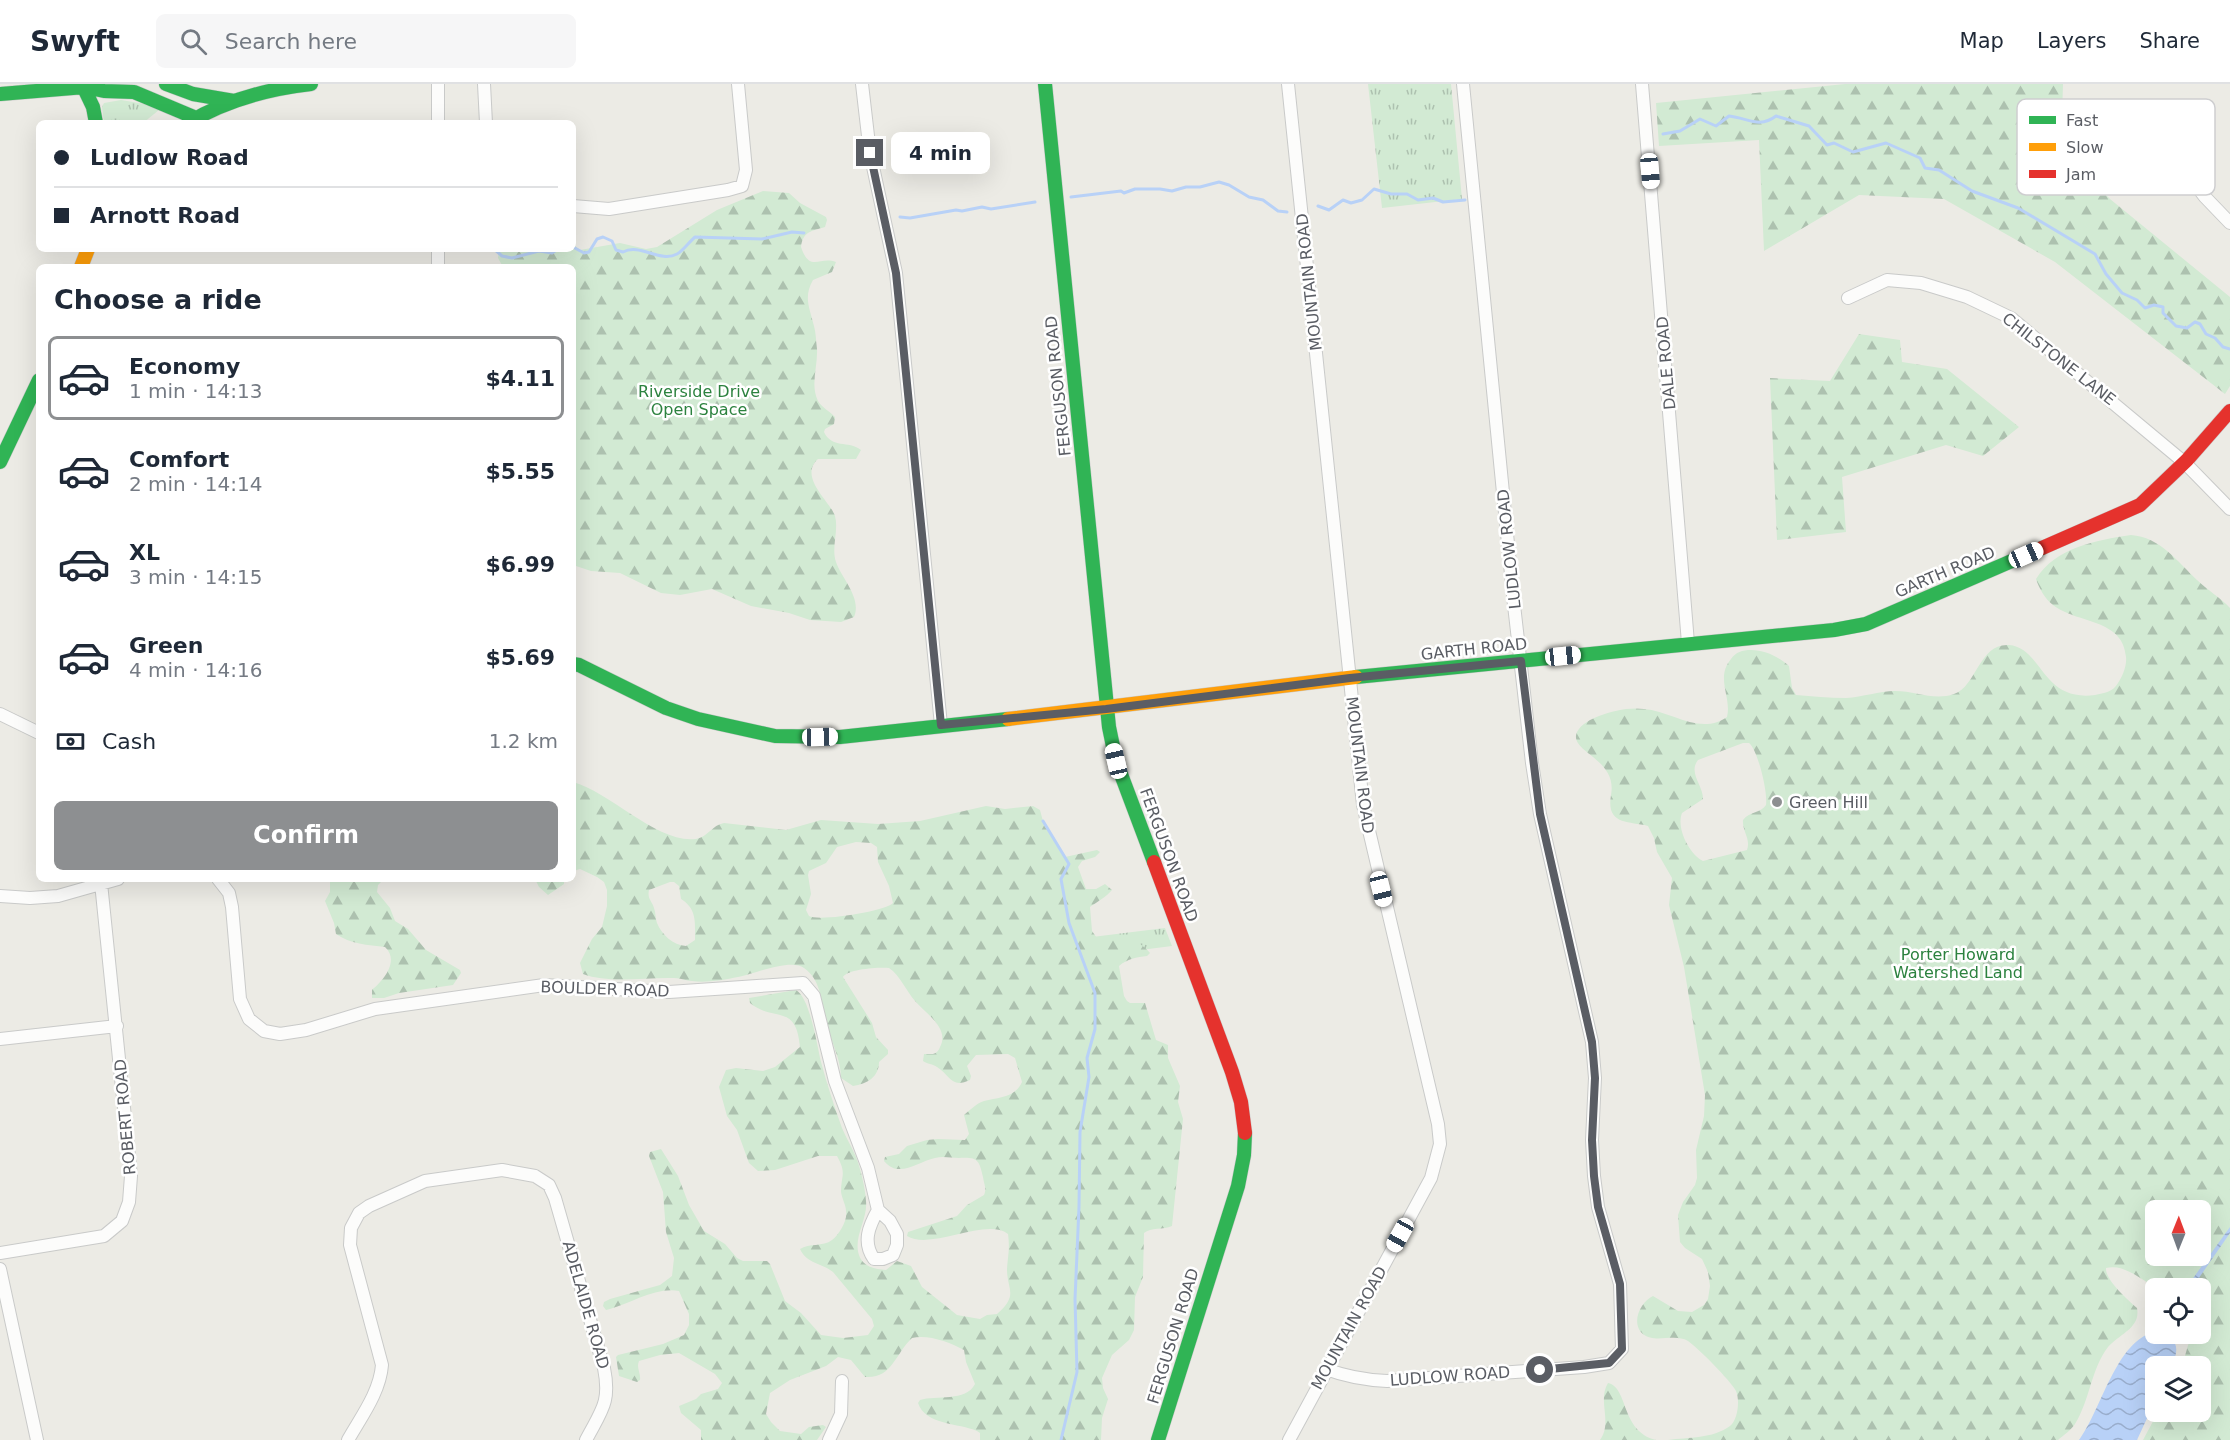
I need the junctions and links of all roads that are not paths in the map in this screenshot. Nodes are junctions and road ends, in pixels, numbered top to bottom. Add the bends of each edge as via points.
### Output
1 (166, 84) edge
2 (310, 84) edge
3 (438, 84) edge
4 (484, 84) edge
5 (738, 84) edge
6 (862, 84) edge
7 (1045, 84) edge
8 (1288, 84) edge
9 (1463, 84) edge
10 (1642, 84) edge
11 (87, 85) edge
12 (0, 94) edge
13 (234, 101) junction
14 (95, 120) edge
15 (192, 120) edge
16 (438, 120) edge
17 (486, 120) edge
18 (2204, 195) edge
19 (576, 206) edge
20 (2230, 223) edge
21 (1848, 298) dead end
22 (36, 386) edge
23 (2230, 411) edge
24 (0, 462) edge
25 (2185, 463) junction
26 (2230, 509) edge
27 (1688, 643) junction
28 (1521, 661) junction
29 (576, 664) edge
30 (1350, 678) junction
31 (1106, 709) junction
32 (0, 714) edge
33 (941, 725) junction
34 (36, 732) edge
35 (105, 882) edge
36 (220, 882) edge
37 (101, 883) junction
38 (0, 896) edge
39 (117, 1026) junction
40 (0, 1039) edge
41 (878, 1210) dead end
42 (0, 1253) edge
43 (0, 1269) edge
44 (1326, 1368) junction
45 (842, 1381) dead end
46 (37, 1440) edge
47 (348, 1440) edge
48 (586, 1440) edge
49 (829, 1440) edge
50 (1158, 1440) edge
51 (1289, 1440) edge

1 - 13 street via 193,94
2 - 13 street
3 - 16 street
4 - 17 street
5 - 19 street via 746,170 742,186 609,208
6 - 33 street via 870,153 896,273
7 - 31 street, FERGUSON ROAD
8 - 30 street, MOUNTAIN ROAD
9 - 28 street, LUDLOW ROAD
10 - 27 street, DALE ROAD
11 - 12 street
11 - 14 street
11 - 15 street via 104,91 134,92
13 - 15 street
18 - 20 street
21 - 25 street, CHILSTONE LANE via 1887,280 1921,283 1967,297 2011,318
22 - 24 street
23 - 25 street, GARTH ROAD
25 - 26 street, CHILSTONE LANE
25 - 27 street, GARTH ROAD via 2140,505 1866,624
27 - 28 street, GARTH ROAD
28 - 30 street, GARTH ROAD
28 - 44 street, LUDLOW ROAD via 1540,814 1592,1042 1594,1176 1598,1207 1620,1284 1622,1349 1609,1363 1584,1367 1387,1381 1345,1376
29 - 33 street, GARTH ROAD via 666,708 742,730 801,737
30 - 31 street, GARTH ROAD
30 - 44 street, MOUNTAIN ROAD via 1363,805 1440,1144 1431,1178
31 - 33 street, GARTH ROAD
31 - 50 street, FERGUSON ROAD via 1116,761 1232,1072 1246,1130 1238,1186
32 - 34 street
35 - 37 street
36 - 41 street, BOULDER ROAD via 229,893 232,907 240,999 249,1019 264,1031 280,1034 375,1009 544,985 669,992 803,982 814,996 835,1081 868,1168
37 - 38 street via 58,896
37 - 39 street, ROBERT ROAD
39 - 40 street
39 - 42 street, ROBERT ROAD via 131,1176 129,1202 122,1221 104,1236
43 - 46 street
44 - 51 street, MOUNTAIN ROAD
45 - 49 street via 841,1414
47 - 48 street, ADELAIDE ROAD via 376,1390 382,1365 350,1245 351,1228 359,1213 425,1181 502,1170 535,1176 549,1185 555,1198 607,1384 606,1401

